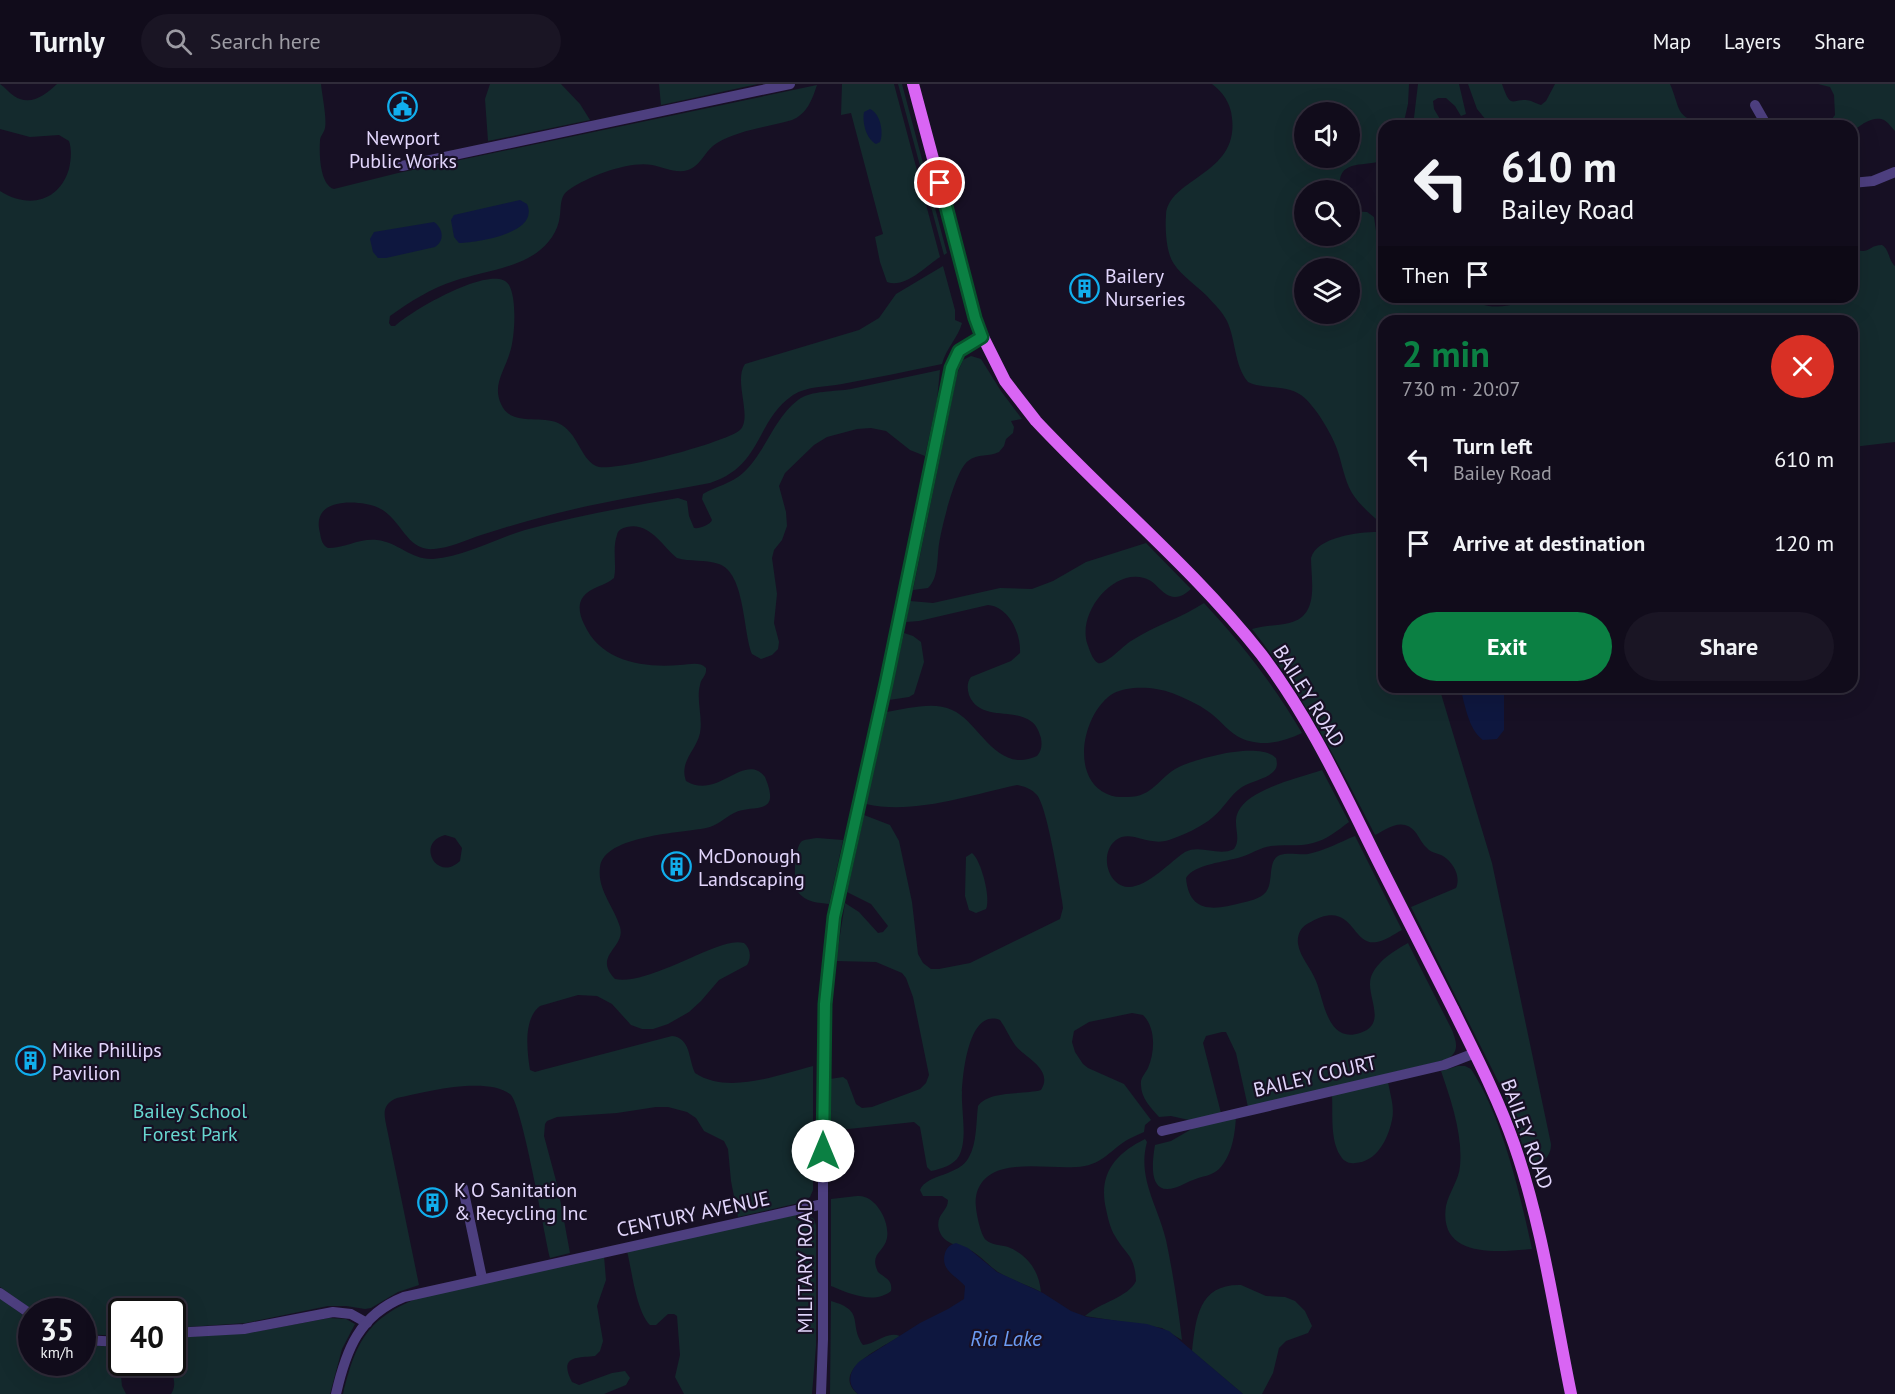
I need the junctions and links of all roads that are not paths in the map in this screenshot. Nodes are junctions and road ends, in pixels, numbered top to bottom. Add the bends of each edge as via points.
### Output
1 (790, 84) edge
2 (913, 84) edge
3 (1755, 105) dead end
4 (1764, 120) edge
5 (402, 166) dead end
6 (1895, 172) edge
7 (1858, 182) edge
8 (982, 337) junction
9 (1475, 1053) junction
10 (1162, 1131) dead end
11 (463, 1188) dead end
12 (823, 1204) junction
13 (482, 1278) junction
14 (0, 1293) edge
15 (18, 1305) edge
16 (367, 1323) junction
17 (186, 1332) edge
18 (336, 1394) edge
19 (821, 1394) edge
20 (1571, 1394) edge

1 - 5 street
2 - 8 main road, BAILEY ROAD
3 - 4 street
6 - 7 street
8 - 9 main road, BAILEY ROAD via 1005,381 1030,415 1216,602 1279,679 1317,741
8 - 12 street, MILITARY ROAD via 959,351 951,368 836,911 825,1004
9 - 10 street, BAILEY COURT via 1444,1065
9 - 20 main road, BAILEY ROAD via 1523,1171
11 - 13 street
12 - 13 street, CENTURY AVENUE
12 - 19 street, MILITARY ROAD
13 - 16 street, CENTURY AVENUE via 408,1295 385,1307
14 - 15 street
16 - 17 street via 351,1314 333,1311 244,1329
16 - 18 street, CENTURY AVENUE via 348,1350

